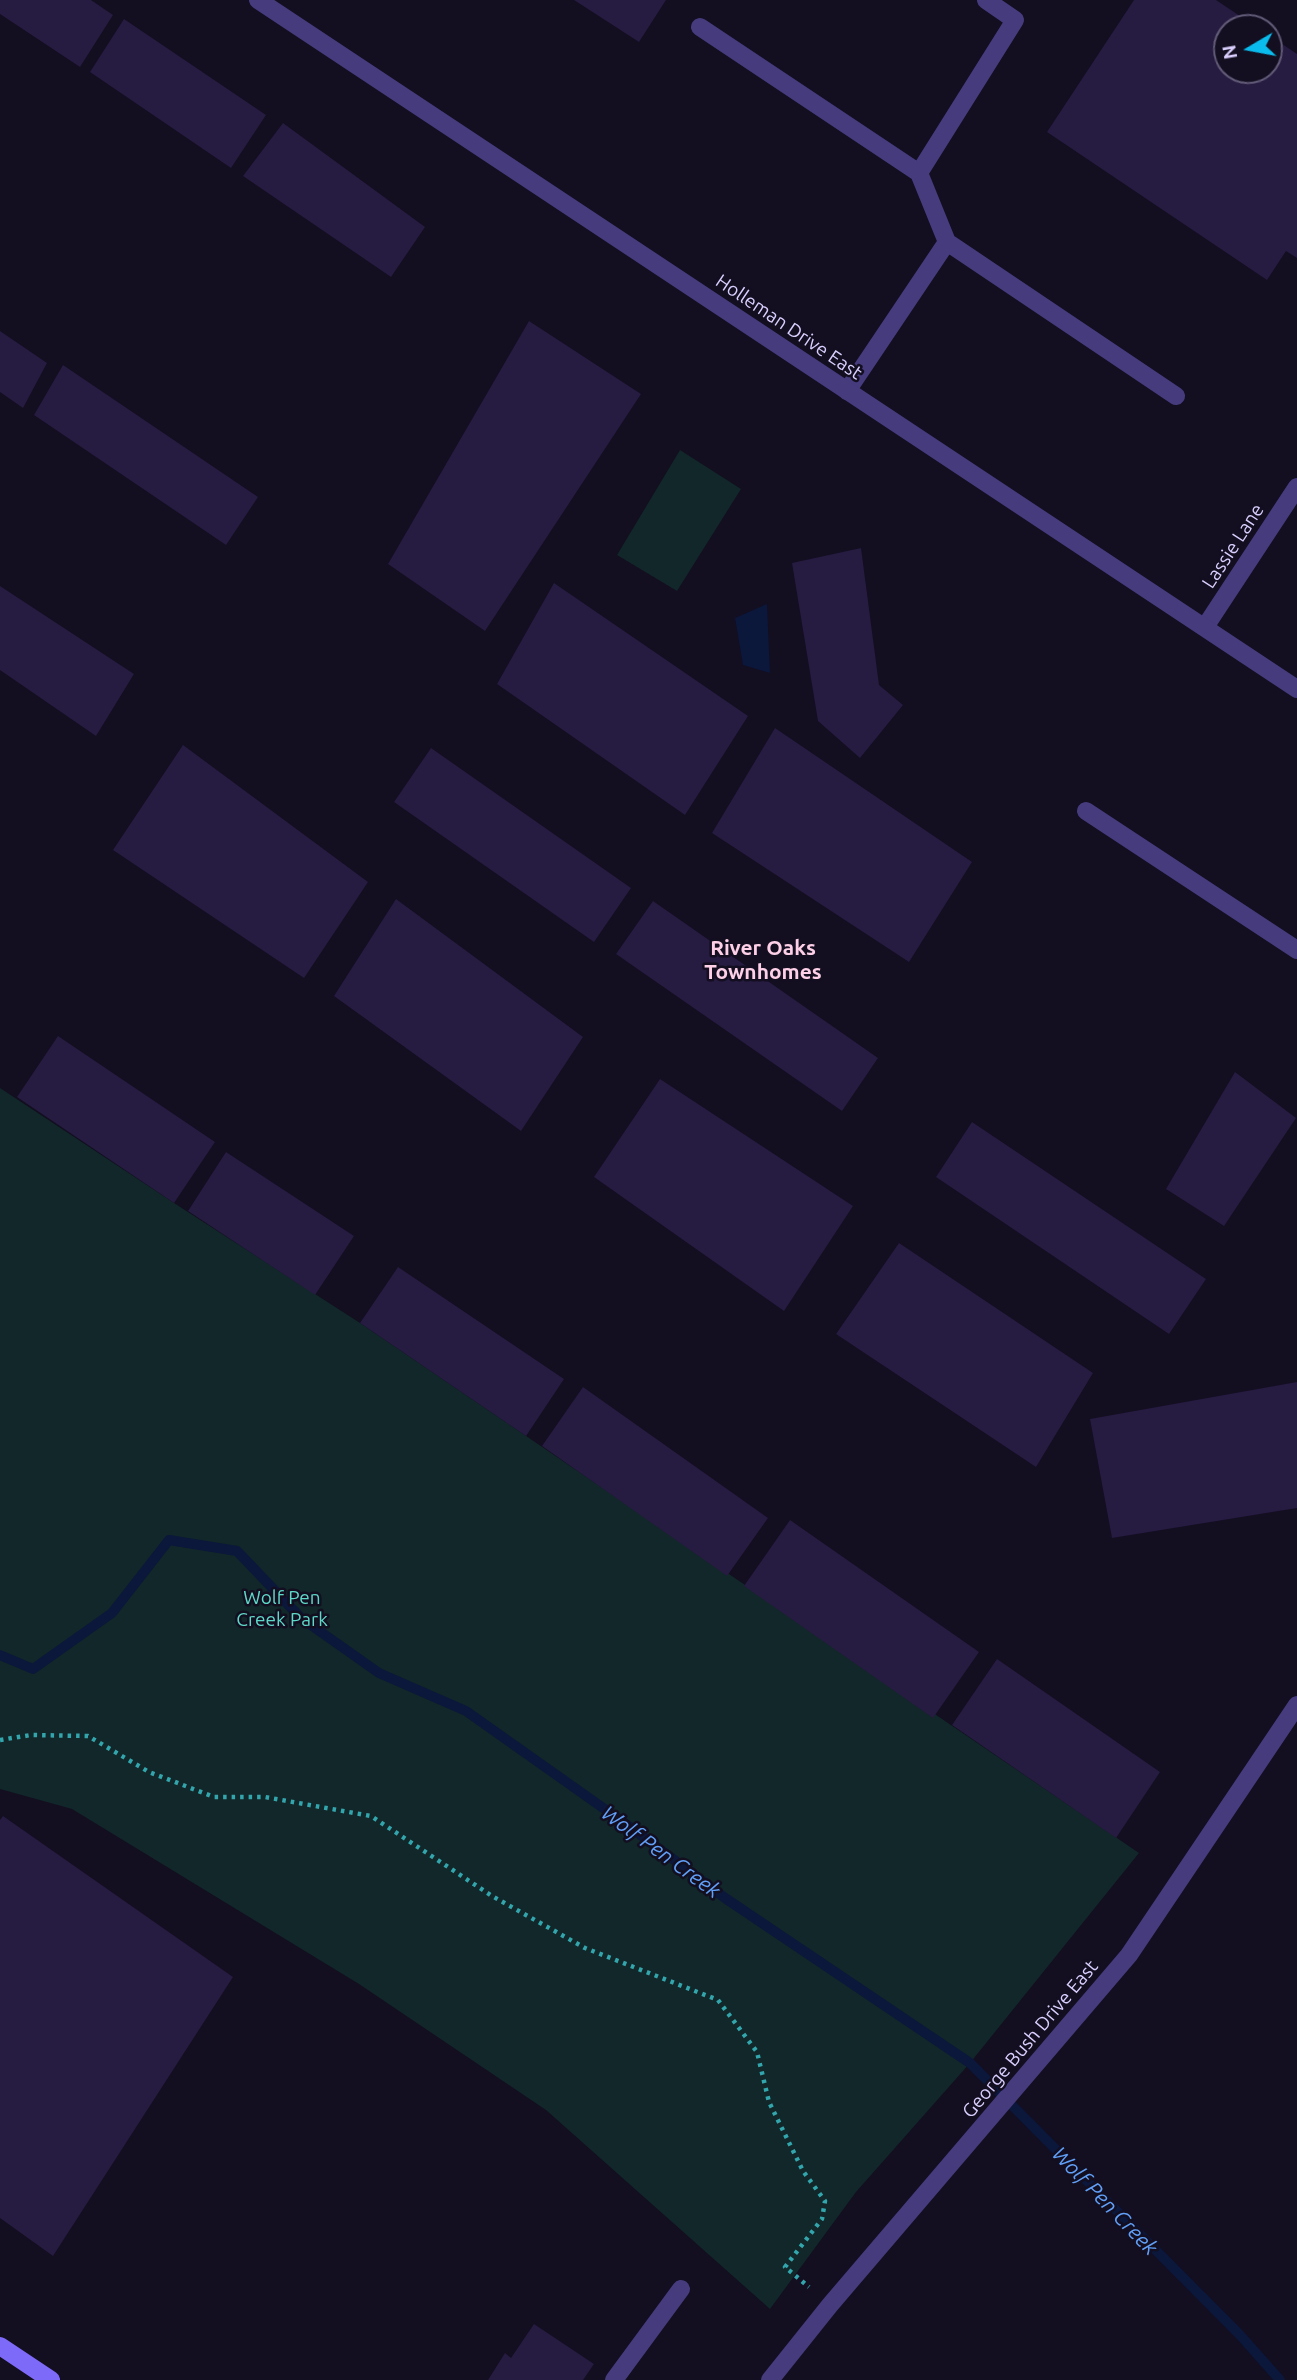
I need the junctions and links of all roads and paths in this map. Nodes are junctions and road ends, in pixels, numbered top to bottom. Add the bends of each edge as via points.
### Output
1 (258, 0) edge
2 (986, 0) edge
3 (701, 27) dead end
4 (919, 173) junction
5 (947, 242) junction
6 (847, 391) junction
7 (1176, 396) dead end
8 (1297, 487) edge
9 (1205, 627) junction
10 (1297, 689) edge
11 (1086, 811) dead end
12 (1297, 950) edge
13 (1297, 1705) edge
14 (0, 1740) edge
15 (681, 2289) dead end
16 (831, 2305) junction
17 (0, 2346) edge
18 (51, 2380) edge
19 (614, 2380) edge
20 (770, 2380) edge

1 - 6 street, Holleman Drive East
2 - 4 street via 1015,20
3 - 4 street
4 - 5 street
5 - 6 street
5 - 7 street
6 - 9 street, Holleman Drive East
8 - 9 street, Lassie Lane
9 - 10 street, Holleman Drive East
11 - 12 street
13 - 16 street, George Bush Drive East via 1129,1955
14 - 16 path via 31,1735 88,1736 149,1772 214,1797 265,1797 371,1816 492,1896 585,1948 718,2000 757,2052 769,2102 803,2171 825,2201 822,2220 785,2267
15 - 19 street
16 - 20 street, George Bush Drive East
17 - 18 main road

